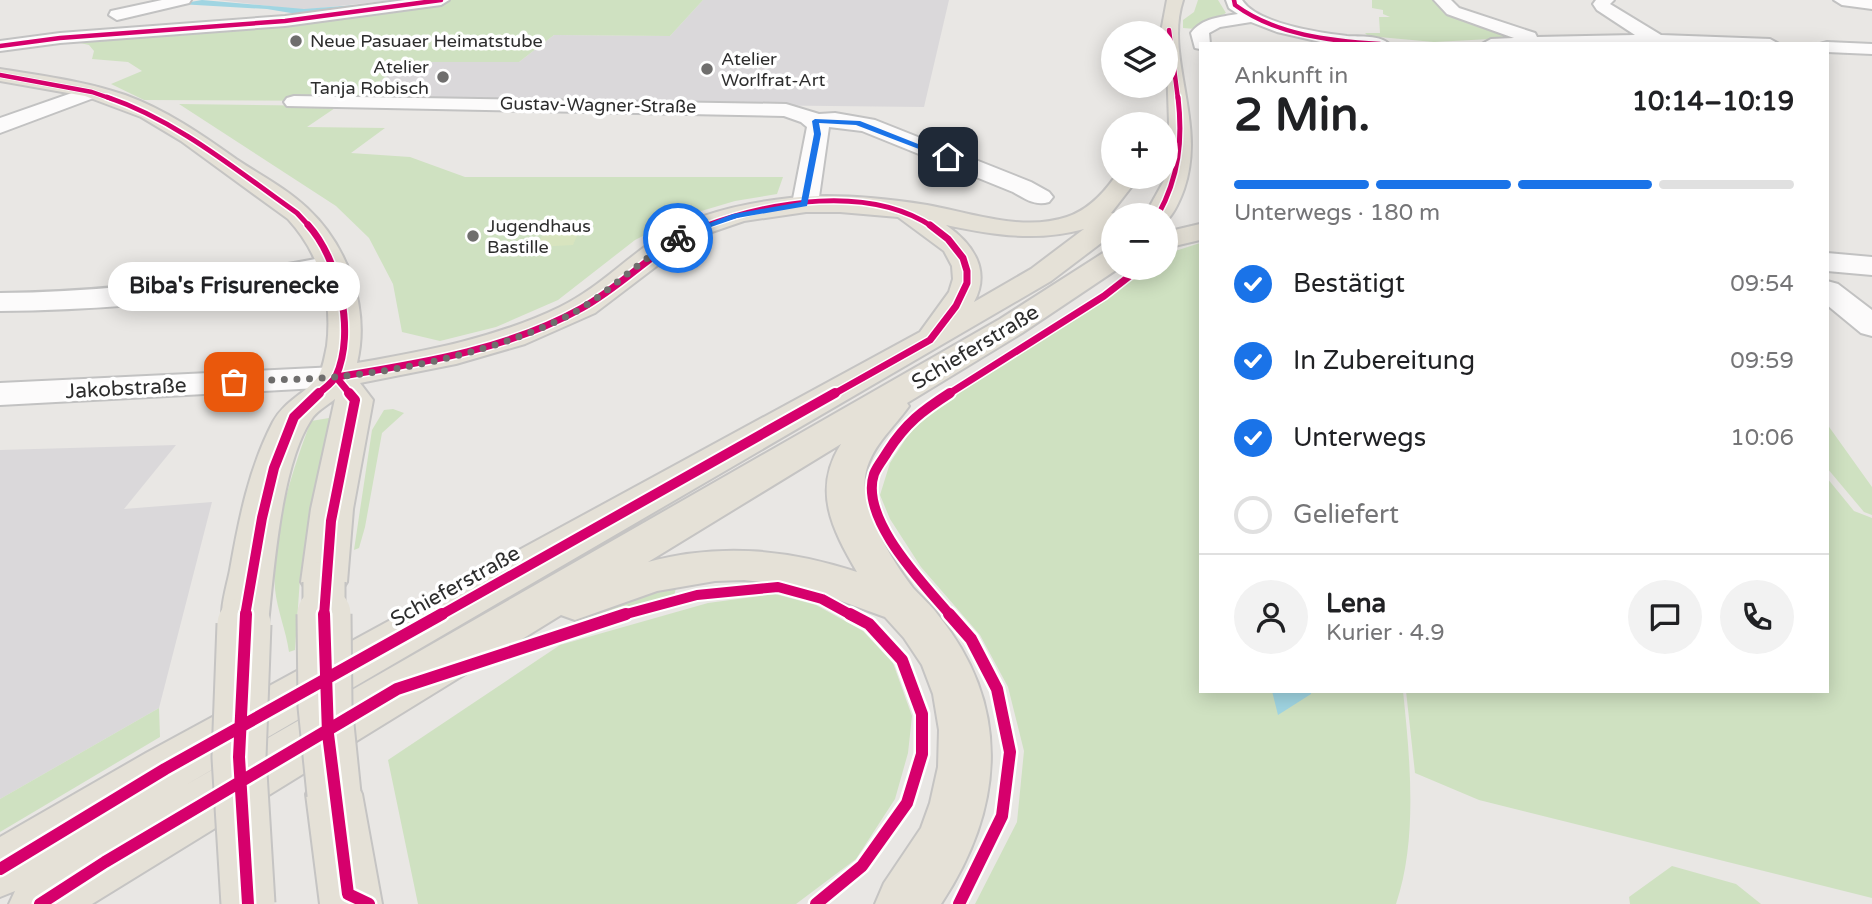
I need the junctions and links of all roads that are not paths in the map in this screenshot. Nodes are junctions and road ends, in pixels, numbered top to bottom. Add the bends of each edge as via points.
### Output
1 (440, 0) edge
2 (1175, 0) edge
3 (1234, 0) edge
4 (1442, 0) edge
5 (1606, 0) edge
6 (1842, 0) edge
7 (175, 2) edge
8 (1872, 4) edge
9 (1253, 17) junction
10 (1866, 27) dead end
11 (1316, 38) edge
12 (1536, 40) junction
13 (1656, 40) junction
14 (29, 41) junction
15 (1201, 42) edge
16 (1359, 42) edge
17 (1514, 42) edge
18 (1713, 42) edge
19 (0, 46) edge
20 (1829, 47) edge
21 (1866, 49) edge
22 (0, 75) edge
23 (92, 92) junction
24 (294, 102) dead end
25 (815, 121) junction
26 (0, 126) edge
27 (1117, 189) edge
28 (1040, 197) dead end
29 (1164, 203) edge
30 (805, 204) junction
31 (896, 209) junction
32 (1101, 230) edge
33 (1199, 232) edge
34 (1178, 237) edge
35 (1829, 262) edge
36 (332, 265) junction
37 (1872, 265) edge
38 (1101, 268) edge
39 (1829, 292) edge
40 (0, 302) edge
41 (1872, 326) edge
42 (930, 340) junction
43 (336, 377) junction
44 (909, 386) junction
45 (0, 394) edge
46 (901, 605) junction
47 (397, 689) junction
48 (0, 869) edge
49 (40, 904) edge
50 (248, 904) edge
51 (351, 904) edge
52 (906, 904) edge

1 - 14 street via 285,21
2 - 29 main road via 1169,30 1181,152 1176,181
3 - 9 street
4 - 12 street via 1453,11
5 - 13 street via 1603,7
6 - 8 street
7 - 14 street via 44,33
9 - 11 street
9 - 15 street via 1209,25 1200,33
10 - 21 street via 1856,35 1855,45
11 - 16 street
12 - 13 street
12 - 17 street
13 - 18 street
14 - 19 street
20 - 21 street
22 - 23 main road
23 - 26 street
23 - 36 main road via 137,107 177,128 274,196 319,237
24 - 25 street, Gustav-Wagner-Straße via 771,108 804,114
25 - 28 street, Gustav-Wagner-Straße via 867,125
25 - 30 street via 818,134
27 - 31 main road via 1090,217 1046,229 1011,228
30 - 31 main road
30 - 43 main road via 736,216 695,230 669,243 599,298 499,344
31 - 42 main road via 949,239 969,271 964,293
32 - 42 main road, Schieferstraße via 1041,275
33 - 34 main road
35 - 37 street
36 - 40 street via 169,294
36 - 43 main road via 345,318
38 - 44 main road, Schieferstraße
39 - 41 street
42 - 48 main road, Schieferstraße via 189,755
43 - 45 street, Jakobstraße
43 - 50 main road, bridge via 294,417 274,468 244,624 239,757
43 - 51 main road, bridge via 355,400 332,509 324,582 324,706
44 - 46 main road via 857,450 845,487 855,525
44 - 47 main road, Schieferstraße
46 - 47 main road via 800,571 744,564 702,566 579,601
46 - 52 main road via 923,627 949,673 964,718 966,749 962,794 952,830
47 - 49 main road, Schieferstraße

